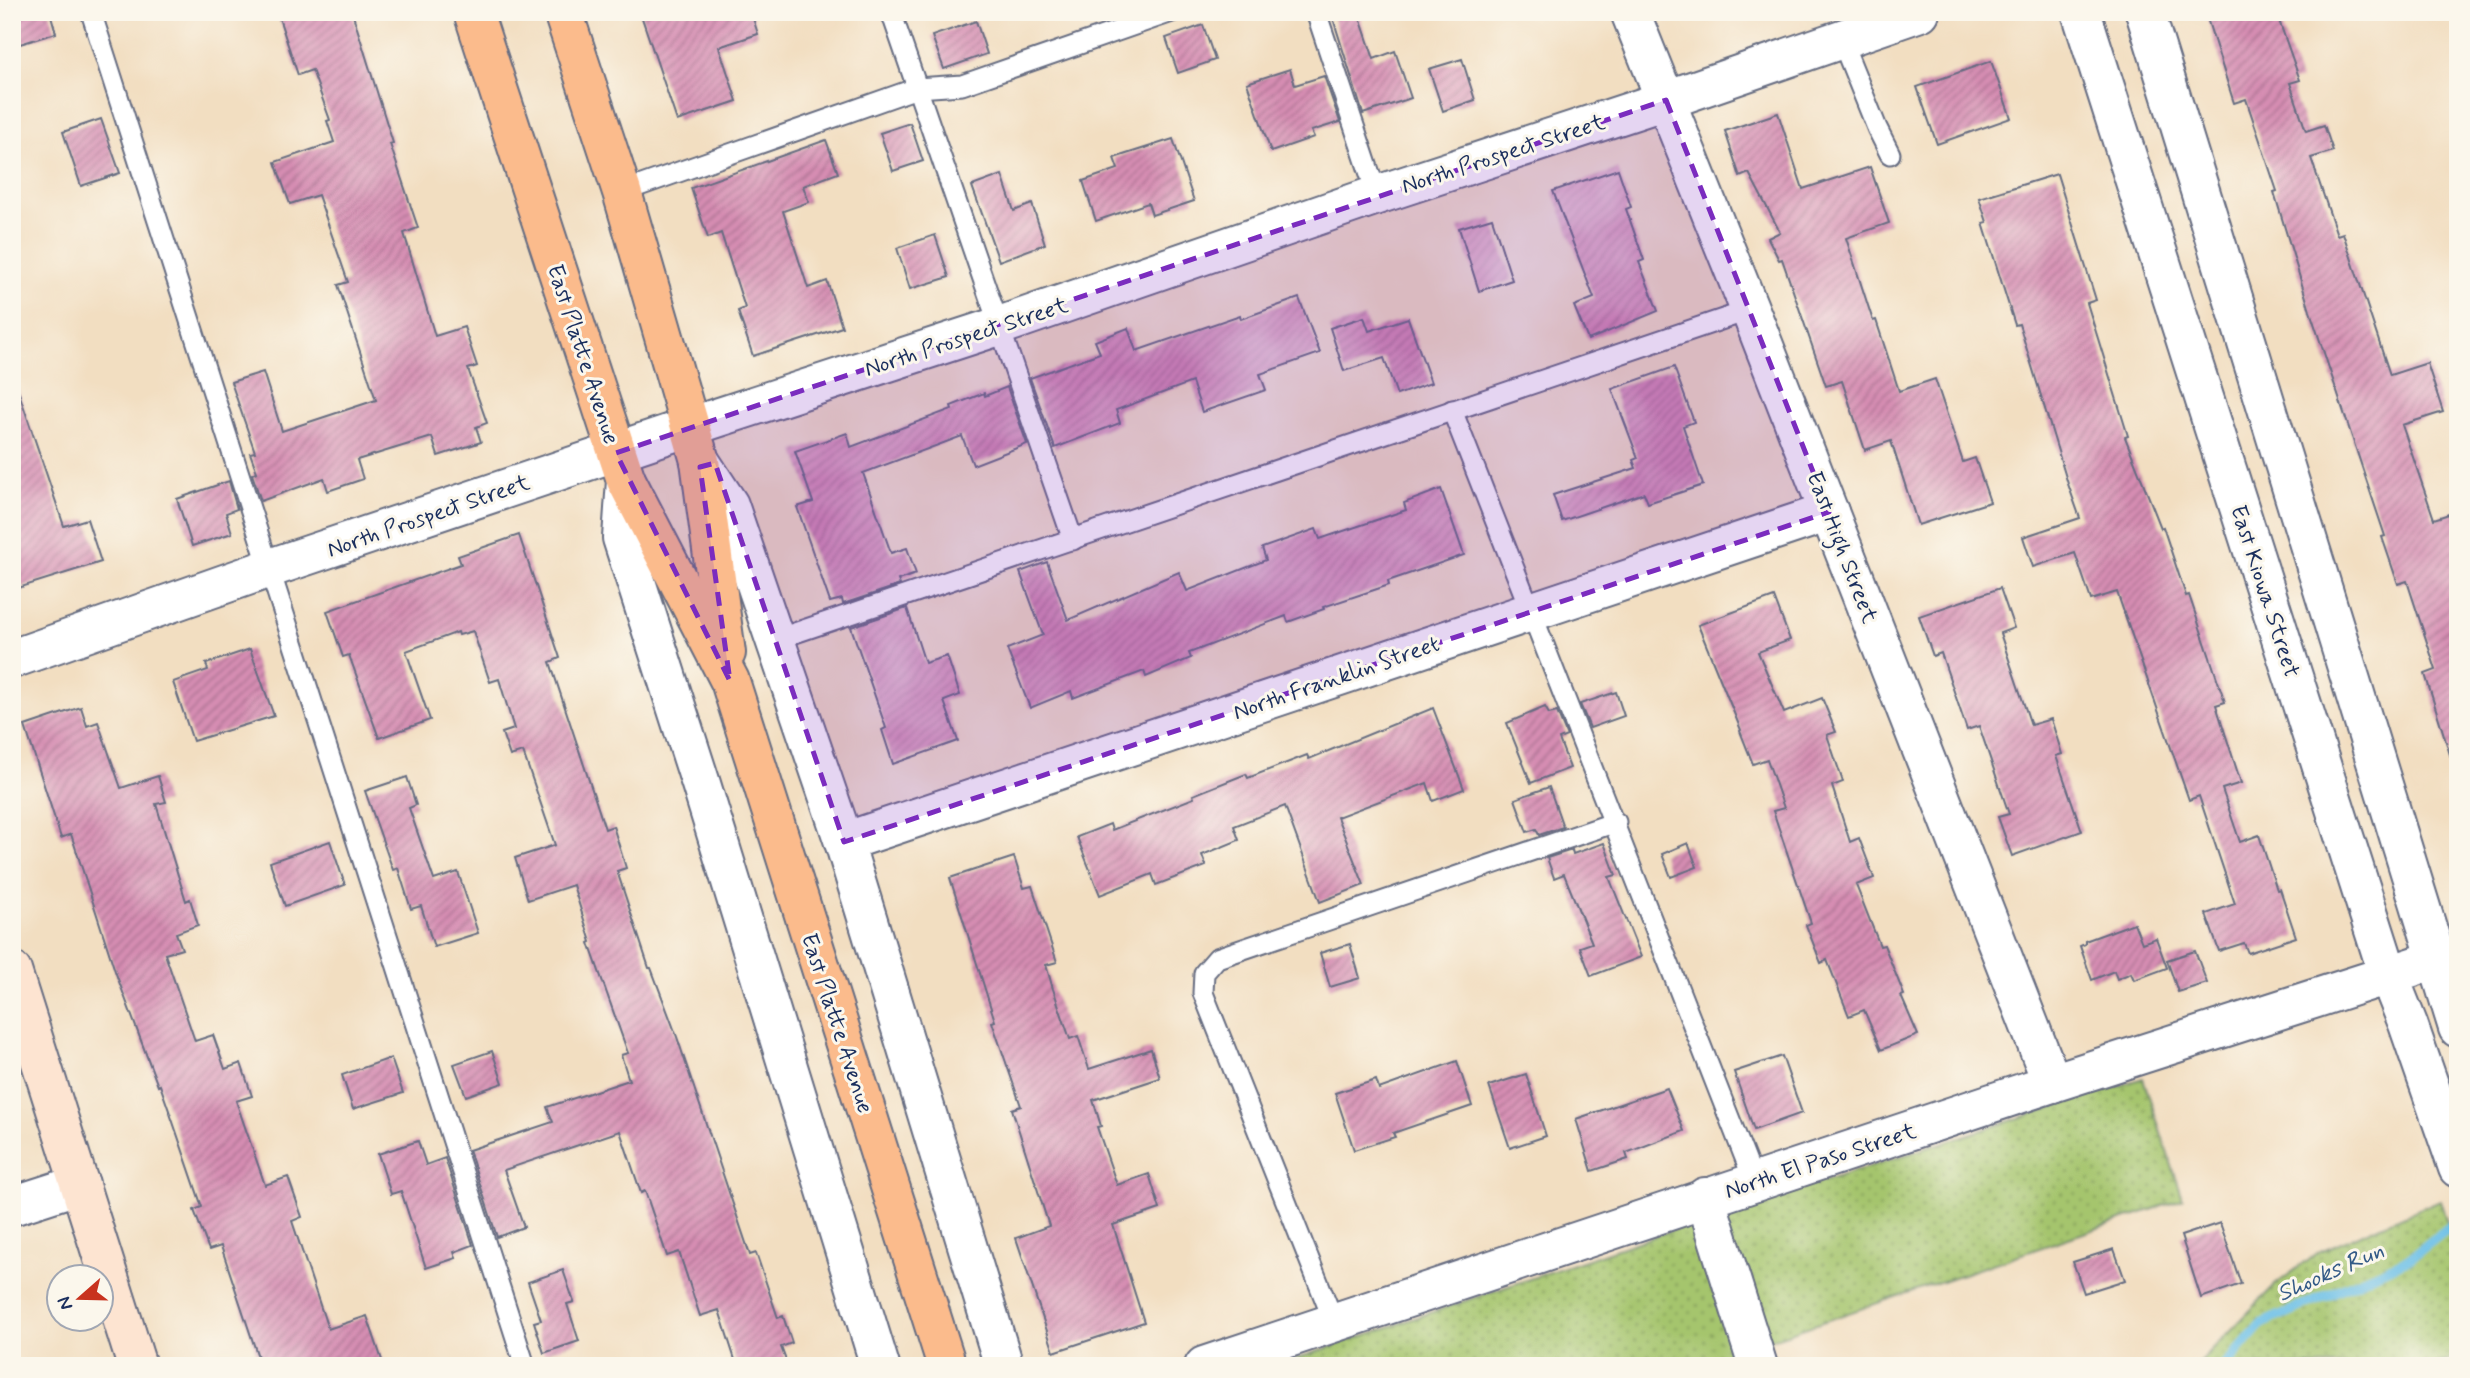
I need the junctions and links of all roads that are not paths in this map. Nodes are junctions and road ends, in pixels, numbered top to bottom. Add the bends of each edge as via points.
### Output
1 (91, 12) edge
2 (473, 12) edge
3 (563, 12) edge
4 (891, 12) edge
5 (1172, 12) edge
6 (1315, 12) edge
7 (1630, 12) edge
8 (1920, 12) edge
9 (2081, 12) edge
10 (2145, 12) edge
11 (1850, 28) edge
12 (917, 88) junction
13 (1665, 100) junction
14 (1890, 154) dead end
15 (622, 192) junction
16 (1377, 195) junction
17 (1750, 310) junction
18 (999, 326) junction
19 (1452, 410) junction
20 (695, 444) junction
21 (621, 466) junction
22 (1829, 512) junction
23 (1073, 540) junction
24 (268, 569) junction
25 (1531, 612) junction
26 (774, 640) junction
27 (12, 659) edge
28 (730, 681) junction
29 (1616, 822) junction
30 (844, 842) junction
31 (2438, 959) junction
32 (12, 971) edge
33 (2388, 974) junction
34 (2458, 1028) edge
35 (2052, 1083) junction
36 (2458, 1168) edge
37 (1755, 1181) junction
38 (80, 1184) junction
39 (1705, 1198) junction
40 (12, 1206) edge
41 (1334, 1322) junction
42 (1756, 1365) edge
43 (137, 1366) edge
44 (524, 1366) edge
45 (880, 1366) edge
46 (947, 1366) edge
47 (1004, 1366) edge
48 (1204, 1366) edge

1 - 24 lane
2 - 21 main road, East Platte Avenue
3 - 15 main road, East Platte Avenue
4 - 12 lane
5 - 12 lane via 962,85
6 - 16 lane
7 - 13 street, East High Street
8 - 11 street, North Prospect Street
9 - 33 street, East Kiowa Street
10 - 31 street
11 - 13 street, North Prospect Street
11 - 14 lane via 1877,128
12 - 15 lane
12 - 18 lane
13 - 16 street, North Prospect Street
13 - 17 street, East High Street
15 - 20 main road, East Platte Avenue
16 - 18 street, North Prospect Street
17 - 19 lane
17 - 22 street, East High Street
18 - 20 street, North Prospect Street
18 - 23 lane
19 - 23 lane
19 - 25 lane
20 - 21 street, North Prospect Street
20 - 26 street via 729,505
20 - 28 main road, East Platte Avenue
21 - 24 street, North Prospect Street
21 - 28 main road, East Platte Avenue
21 - 45 street via 622,538
22 - 25 street, North Franklin Street
22 - 35 street, East High Street
23 - 26 lane
24 - 27 street, North Prospect Street
24 - 44 lane
25 - 29 lane
25 - 30 street, North Franklin Street
26 - 30 street
28 - 46 main road, East Platte Avenue
29 - 37 lane
29 - 41 lane via 1217,958 1204,973 1203,993
30 - 47 street
31 - 33 street, North El Paso Street
31 - 34 street
32 - 38 street
33 - 35 street, North El Paso Street
33 - 36 street, East Kiowa Street
35 - 37 street, North El Paso Street
37 - 39 street, North El Paso Street
38 - 40 street
38 - 43 street
39 - 41 street, North El Paso Street
39 - 42 street
41 - 48 street, North El Paso Street

